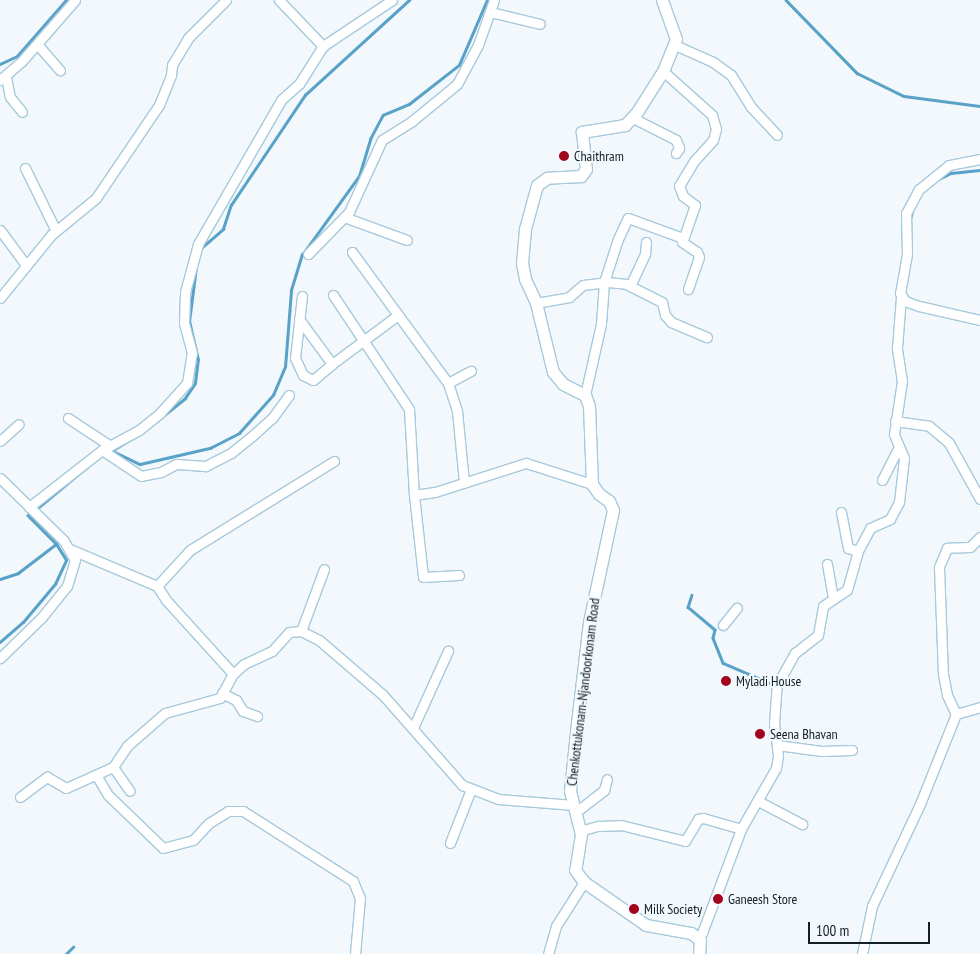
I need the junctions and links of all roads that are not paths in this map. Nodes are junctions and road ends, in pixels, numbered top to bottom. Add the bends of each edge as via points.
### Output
1 (75, 0) edge
2 (226, 0) edge
3 (279, 0) edge
4 (392, 0) edge
5 (494, 0) edge
6 (662, 0) edge
7 (490, 12) junction
8 (540, 24) dead end
9 (37, 44) junction
10 (675, 45) junction
11 (323, 46) junction
12 (60, 70) dead end
13 (663, 71) junction
14 (3, 78) edge
15 (22, 112) dead end
16 (633, 118) junction
17 (777, 135) dead end
18 (676, 153) dead end
19 (980, 159) edge
20 (25, 168) dead end
21 (344, 217) junction
22 (0, 230) edge
23 (56, 231) junction
24 (683, 238) junction
25 (407, 240) dead end
26 (646, 242) dead end
27 (352, 252) dead end
28 (308, 254) dead end
29 (26, 264) junction
30 (604, 282) junction
31 (630, 286) junction
32 (688, 289) dead end
33 (333, 295) dead end
34 (302, 296) dead end
35 (0, 298) edge
36 (902, 298) junction
37 (536, 303) junction
38 (398, 315) junction
39 (299, 319) junction
40 (980, 320) edge
41 (707, 337) dead end
42 (365, 339) junction
43 (332, 364) junction
44 (470, 370) dead end
45 (448, 383) junction
46 (289, 395) dead end
47 (585, 396) junction
48 (68, 418) dead end
49 (895, 421) junction
50 (19, 424) dead end
51 (0, 441) edge
52 (899, 447) junction
53 (105, 448) junction
54 (334, 461) dead end
55 (882, 480) dead end
56 (1, 481) edge
57 (464, 483) junction
58 (592, 484) junction
59 (414, 495) junction
60 (980, 499) edge
61 (29, 507) junction
62 (842, 512) dead end
63 (980, 537) edge
64 (72, 550) junction
65 (858, 551) junction
66 (827, 564) dead end
67 (324, 569) dead end
68 (459, 575) dead end
69 (157, 586) junction
70 (833, 597) junction
71 (737, 608) dead end
72 (723, 625) dead end
73 (301, 631) junction
74 (448, 651) dead end
75 (0, 658) edge
76 (233, 674) junction
77 (222, 693) junction
78 (980, 707) edge
79 (956, 714) junction
80 (257, 716) dead end
81 (413, 728) junction
82 (777, 745) junction
83 (852, 750) dead end
84 (114, 768) junction
85 (96, 775) junction
86 (606, 779) dead end
87 (471, 789) junction
88 (130, 791) dead end
89 (20, 797) dead end
90 (758, 801) junction
91 (575, 809) junction
92 (802, 824) dead end
93 (740, 829) junction
94 (580, 831) junction
95 (450, 843) dead end
96 (584, 882) junction
97 (697, 938) junction
98 (355, 954) edge
99 (548, 954) edge
100 (698, 954) edge
101 (862, 954) edge

1 - 9 street
2 - 23 street via 188,38 172,65 159,105 96,198
3 - 11 street
4 - 11 street
5 - 7 street
6 - 10 main road via 676,33
7 - 8 street
7 - 21 street via 458,84 382,140
9 - 12 street
9 - 14 street
10 - 13 main road
10 - 17 street via 713,62 731,75 751,107
11 - 53 street via 299,84 281,100 198,244 185,292 184,323 192,353 187,384 139,430
13 - 16 main road
13 - 24 street via 712,115 716,129 713,140 679,186 683,196 695,205
14 - 15 street via 10,98
16 - 18 street via 676,140 679,148
16 - 37 main road via 619,127 582,132 586,169 581,176 548,178 538,185 525,229 522,263
19 - 36 street via 949,165 919,189 906,213 907,254
20 - 23 street
21 - 25 street
21 - 28 street
22 - 29 street
23 - 29 street
24 - 30 street via 628,218
24 - 32 street via 682,242 698,252 699,257
26 - 31 street via 645,254
27 - 38 street
29 - 35 street
30 - 31 street
30 - 37 street via 578,287 569,297
30 - 47 street via 601,324
31 - 41 street via 662,302 665,315 671,322
33 - 42 street
34 - 39 street
36 - 40 street via 919,306
36 - 49 street via 897,348 902,381
37 - 47 main road via 553,372 563,384
38 - 42 street
38 - 45 street
39 - 43 street
39 - 43 street via 295,358 303,375 312,380
42 - 43 street
42 - 59 street via 409,409
44 - 45 street
45 - 57 street via 457,411
46 - 53 street via 272,418 252,436 231,453 205,466 182,463 141,476
47 - 58 main road via 590,413
48 - 53 street
49 - 52 street via 894,434
49 - 60 street via 929,426 949,443
50 - 51 street
52 - 55 street
52 - 65 street via 904,458 899,502 890,519 870,528
53 - 61 street
54 - 69 street via 190,550
56 - 61 street
57 - 58 street via 526,464
57 - 59 street
58 - 91 main road, Chenkottukonam-Njandoorkonam Road via 610,502 612,510 589,622 570,791
59 - 68 street via 422,577
61 - 64 street
62 - 65 street via 848,548
63 - 79 street via 970,547 947,548 939,567 943,674
64 - 69 street
64 - 75 street via 74,560 67,586 42,617
65 - 70 street via 848,590
66 - 70 street
67 - 73 street
69 - 76 street
70 - 82 street via 823,606 818,635 795,653 777,685 774,724
71 - 72 street
73 - 76 street via 289,632 272,651 244,664
73 - 81 street via 337,655
74 - 81 street
76 - 77 street
77 - 80 street via 236,700 243,711
77 - 84 street via 220,698 165,713 127,746
78 - 79 street
79 - 101 street via 920,804 872,906
81 - 87 street via 446,768
82 - 83 street
82 - 90 street via 776,768
84 - 85 street
84 - 88 street
85 - 89 street via 66,788 48,777
85 - 98 street via 108,795 163,848 193,840 209,823 228,811 243,811 353,881 360,898
86 - 91 street via 604,790
87 - 91 street via 498,799
87 - 95 street
90 - 92 street
90 - 93 street
91 - 94 main road, Chenkottukonam-Njandoorkonam Road
93 - 94 street via 703,818 698,819 685,840 621,825
93 - 97 street via 702,933
94 - 96 main road, Chenkottukonam-Njandoorkonam Road via 575,870
96 - 97 main road via 646,925 691,933
96 - 99 street via 556,926
97 - 100 main road via 700,940

